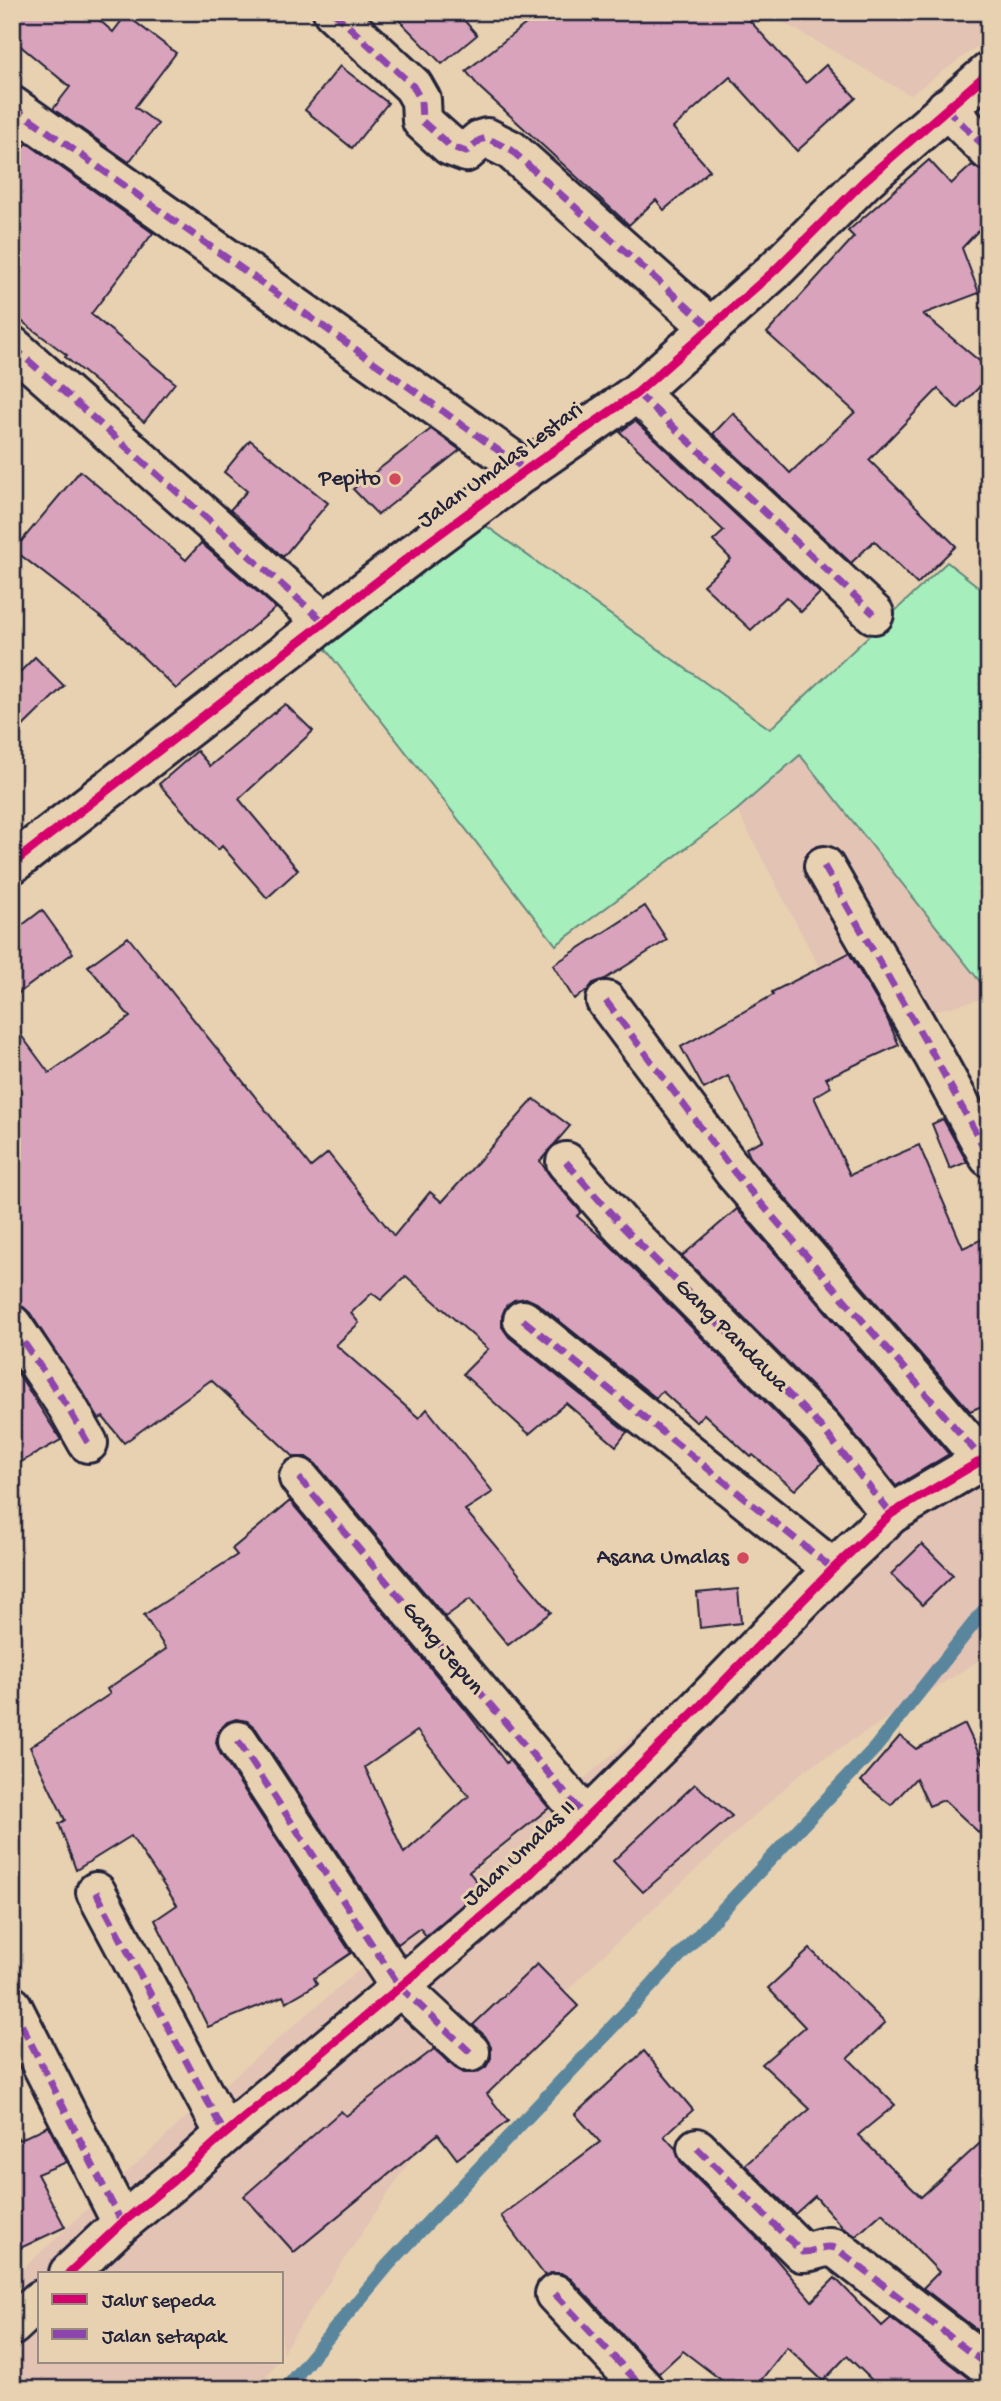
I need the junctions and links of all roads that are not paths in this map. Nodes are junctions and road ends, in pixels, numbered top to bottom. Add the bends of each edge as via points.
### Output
1 (333, 12) edge
2 (989, 72) edge
3 (12, 106) edge
4 (946, 108) junction
5 (989, 151) edge
6 (711, 328) junction
7 (12, 346) edge
8 (637, 393) junction
9 (526, 470) junction
10 (874, 614) dead end
11 (324, 622) junction
12 (12, 864) edge
13 (824, 866) dead end
14 (606, 1001) dead end
15 (989, 1157) edge
16 (566, 1162) dead end
17 (523, 1320) dead end
18 (12, 1325) edge
19 (88, 1443) dead end
20 (986, 1458) edge
21 (299, 1478) dead end
22 (891, 1514) junction
23 (833, 1569) junction
24 (238, 1741) dead end
25 (586, 1818) junction
26 (96, 1892) dead end
27 (400, 1987) junction
28 (12, 2006) edge
29 (470, 2052) dead end
30 (225, 2134) junction
31 (697, 2148) dead end
32 (122, 2223) junction
33 (69, 2272) edge
34 (555, 2294) dead end
35 (38, 2302) edge
36 (12, 2326) edge
37 (989, 2367) edge
38 (644, 2389) edge

1 - 6 street via 413,86 421,100 422,121 450,146 466,152 487,138 511,150
2 - 4 street, Jalan Umalas Lestari
3 - 9 street
4 - 5 street
4 - 6 street, Jalan Umalas Lestari
6 - 8 street, Jalan Umalas Lestari
7 - 11 street
8 - 9 street, Jalan Umalas Lestari
8 - 10 street
9 - 11 street, Jalan Umalas Lestari
11 - 12 street, Jalan Umalas Lestari
13 - 15 street
14 - 20 street via 734,1172
16 - 22 street, Gang Pandawa via 622,1226 822,1428
17 - 23 street
18 - 19 street
20 - 22 street, Jalan Umalas II
21 - 25 street, Gang Jepun
22 - 23 street, Jalan Umalas II
23 - 25 street, Jalan Umalas II
24 - 27 street
25 - 27 street, Jalan Umalas II via 523,1881
26 - 30 street
27 - 29 street
27 - 30 street, Jalan Umalas II
28 - 32 street
30 - 32 street, Jalan Umalas II
31 - 37 street via 802,2252 824,2246 837,2249
32 - 33 street, Jalan Umalas II
34 - 38 street
35 - 36 street

